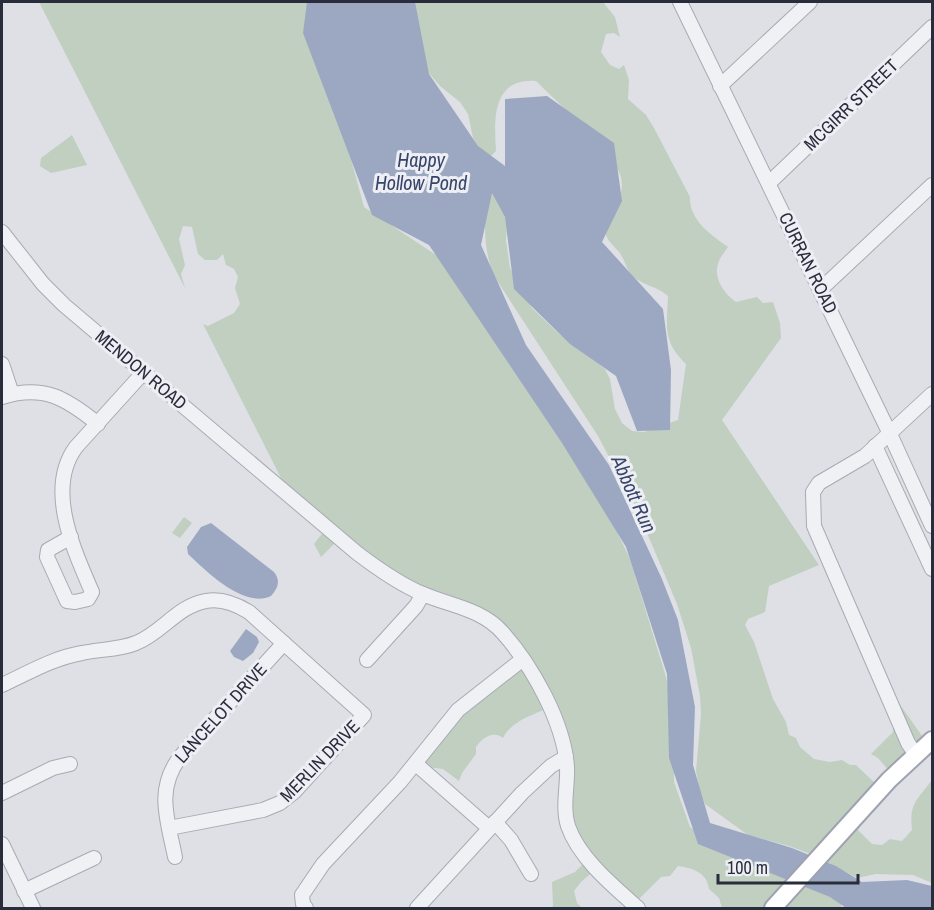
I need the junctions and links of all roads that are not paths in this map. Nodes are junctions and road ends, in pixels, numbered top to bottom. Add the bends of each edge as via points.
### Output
1 (680, 2) edge
2 (810, 2) edge
3 (933, 27) edge
4 (720, 86) junction
5 (769, 183) junction
6 (933, 185) edge
7 (2, 231) edge
8 (821, 289) junction
9 (2, 364) edge
10 (143, 373) junction
11 (933, 394) edge
12 (7, 396) edge
13 (98, 424) junction
14 (890, 434) junction
15 (875, 446) junction
16 (933, 526) edge
17 (71, 537) junction
18 (933, 569) edge
19 (423, 594) junction
20 (284, 643) junction
21 (523, 659) junction
22 (367, 660) dead end
23 (2, 685) edge
24 (933, 740) edge
25 (916, 755) junction
26 (566, 758) junction
27 (419, 760) junction
28 (70, 764) dead end
29 (2, 793) edge
30 (492, 825) junction
31 (169, 828) junction
32 (2, 844) edge
33 (175, 857) dead end
34 (94, 858) dead end
35 (531, 874) dead end
36 (24, 891) junction
37 (304, 904) edge
38 (33, 909) edge
39 (417, 909) edge
40 (638, 909) edge
41 (773, 909) edge

1 - 4 street, CURRAN ROAD
2 - 4 street
3 - 5 street, MCGIRR STREET
4 - 5 street, CURRAN ROAD
5 - 8 street, CURRAN ROAD
6 - 8 street
7 - 10 street, MENDON ROAD via 53,294
8 - 14 street, CURRAN ROAD
9 - 12 street
10 - 13 street
10 - 19 street, MENDON ROAD via 369,562
11 - 14 street
12 - 13 street via 31,391 60,397
13 - 17 street via 67,463 63,496
14 - 15 street
14 - 16 street, CURRAN ROAD
15 - 18 street
15 - 25 street via 819,483 813,492 814,526
17 - 17 street via 48,550 47,557 67,601 75,602 87,599 92,592
19 - 21 street, MENDON ROAD via 487,619
19 - 22 street
20 - 23 street via 249,612 233,604 209,600 183,610 136,644 69,656
20 - 31 street, LANCELOT DRIVE via 171,771 164,794
20 - 31 street, MERLIN DRIVE via 364,715 280,803 263,810
21 - 26 street, MENDON ROAD via 556,722
21 - 27 street via 458,710
24 - 25 main road
25 - 41 main road
26 - 30 street via 551,766
26 - 40 street, MENDON ROAD via 565,814 571,834 592,863
27 - 30 street
27 - 37 street via 323,864 304,891
28 - 29 street
30 - 35 street via 511,840
30 - 39 street
31 - 33 street, LANCELOT DRIVE
32 - 36 street
34 - 36 street
36 - 38 street

